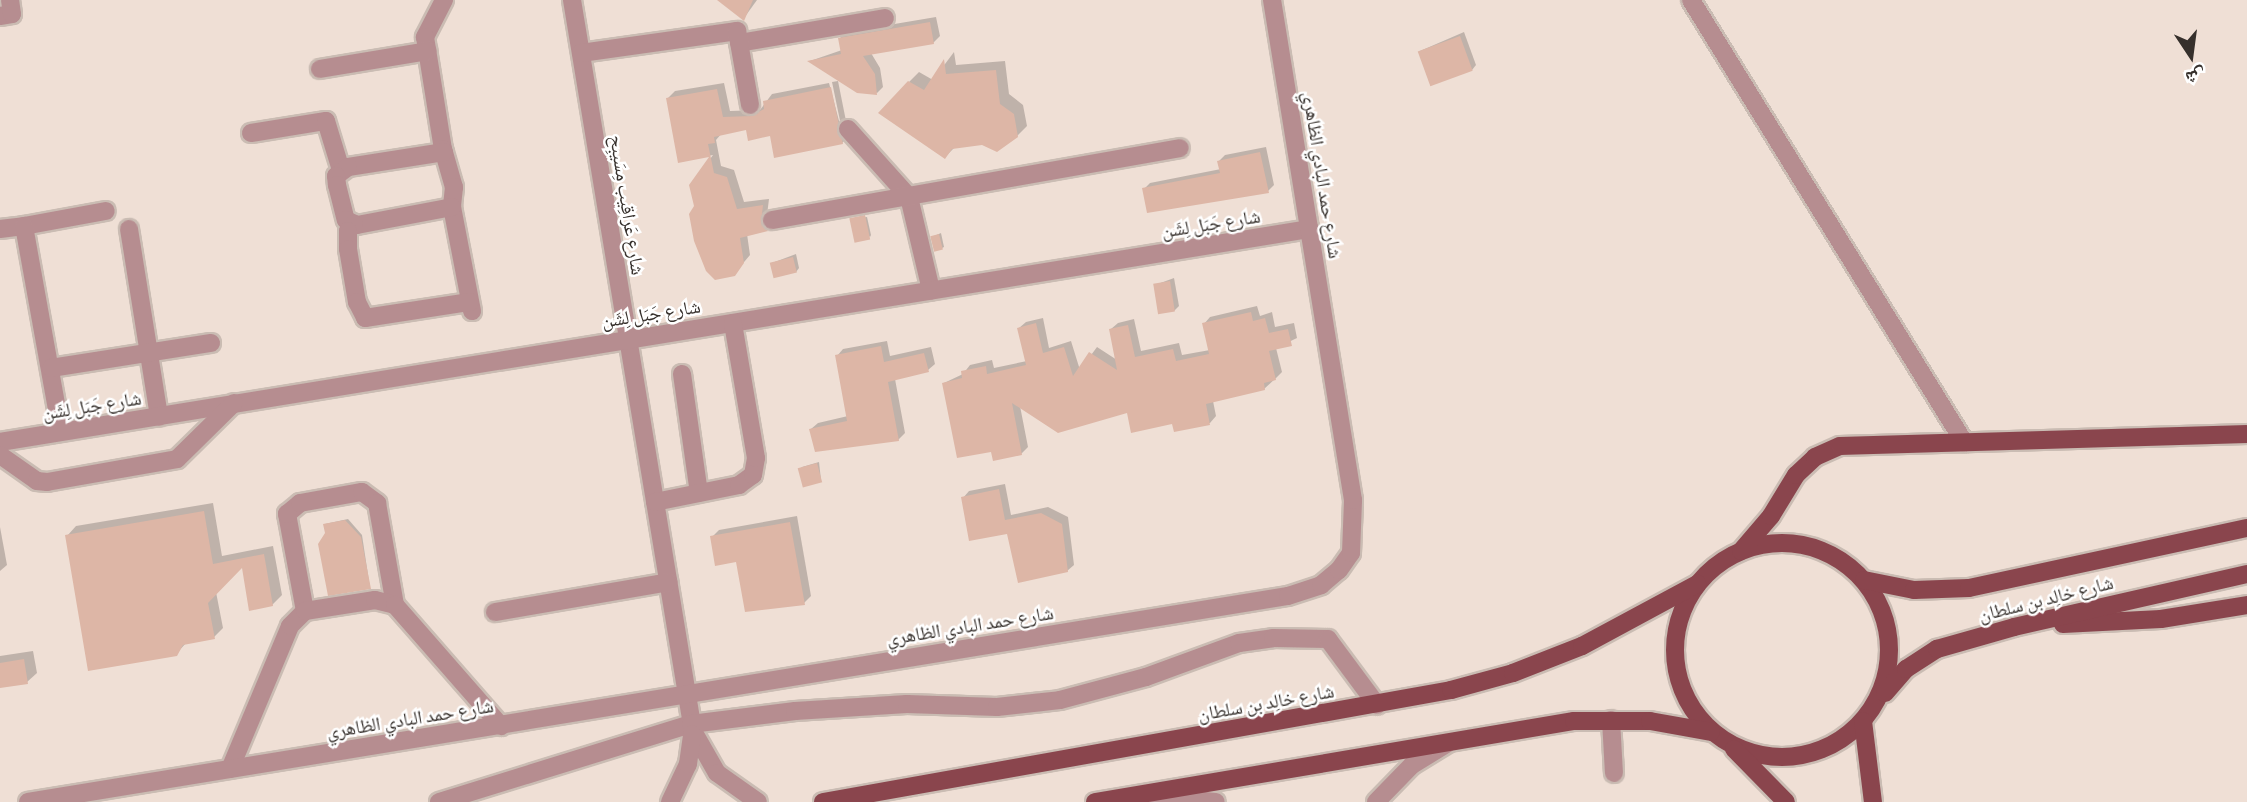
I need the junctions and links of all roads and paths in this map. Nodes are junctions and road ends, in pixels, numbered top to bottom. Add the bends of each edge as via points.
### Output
1 (10, 0) edge
2 (444, 0) edge
3 (572, 0) edge
4 (1272, 0) edge
5 (1691, 0) edge
6 (0, 16) edge
7 (885, 18) dead end
8 (739, 43) junction
9 (427, 51) junction
10 (581, 53) junction
11 (320, 69) dead end
12 (750, 105) dead end
13 (848, 129) dead end
14 (251, 133) dead end
15 (1180, 148) dead end
16 (444, 152) junction
17 (341, 170) junction
18 (909, 197) junction
19 (452, 207) junction
20 (106, 211) dead end
21 (772, 220) dead end
22 (354, 224) junction
23 (24, 226) junction
24 (0, 229) edge
25 (129, 229) dead end
26 (1310, 229) junction
27 (931, 290) junction
28 (733, 323) junction
29 (628, 340) junction
30 (211, 343) dead end
31 (149, 352) junction
32 (51, 368) junction
33 (682, 374) dead end
34 (234, 403) junction
35 (159, 417) junction
36 (61, 431) junction
37 (2247, 434) edge
38 (0, 442) edge
39 (1964, 442) junction
40 (0, 455) edge
41 (699, 493) junction
42 (655, 502) junction
43 (2247, 528) edge
44 (1741, 551) junction
45 (2247, 574) edge
46 (1864, 580) junction
47 (668, 582) junction
48 (1698, 584) junction
49 (395, 605) junction
50 (2247, 605) edge
51 (305, 611) junction
52 (495, 612) dead end
53 (2014, 627) junction
54 (687, 695) junction
55 (1876, 704) junction
56 (1377, 705) junction
57 (1611, 720) junction
58 (1863, 721) junction
59 (501, 726) junction
60 (692, 727) junction
61 (1711, 732) junction
62 (1448, 743) junction
63 (1729, 744) junction
64 (230, 769) junction
65 (1614, 774) dead end
66 (1139, 795) junction
67 (28, 802) edge
68 (439, 802) edge
69 (670, 802) edge
70 (758, 802) edge
71 (823, 802) edge
72 (1096, 802) edge
73 (1216, 802) edge
74 (1376, 802) edge
75 (1786, 802) edge
76 (1872, 802) edge

1 - 6 street via 12,14
2 - 9 street via 424,31
3 - 10 street, شارع عَراقِيب مِسَيبِح
4 - 26 street, شارع حمد البادي الظاهري
5 - 39 street
7 - 8 street
8 - 10 street via 737,31
8 - 12 street
9 - 11 street
9 - 16 street
10 - 29 street, شارع عَراقِيب مِسَيبِح
13 - 18 street
14 - 17 street via 326,121
15 - 18 street
16 - 17 street
16 - 19 street via 454,187
17 - 22 street via 337,185 343,213
18 - 21 street
18 - 27 street
19 - 22 street
19 - 22 street via 471,306 365,318 357,302 348,249 348,231
20 - 23 street
23 - 24 street
23 - 32 street
25 - 31 street
26 - 27 street, شارع جَبَل لِشَن
26 - 54 street, شارع حمد البادي الظاهري via 1354,529 1351,553 1321,585 1288,596
27 - 28 street, شارع جَبَل لِشَن
28 - 29 street, شارع جَبَل لِشَن
28 - 41 street via 757,463 745,483
29 - 34 street, شارع جَبَل لِشَن
29 - 42 street, شارع عَراقِيب مِسَيبِح
30 - 31 street
31 - 32 street
31 - 35 street
32 - 36 street
33 - 41 street
34 - 35 street, شارع جَبَل لِشَن
34 - 40 street via 177,459 47,482 37,481
35 - 36 street, شارع جَبَل لِشَن
36 - 38 street, شارع جَبَل لِشَن
37 - 39 main road
39 - 44 main road via 1840,446 1815,457 1796,475 1771,516
41 - 42 street
42 - 47 street, شارع عَراقِيب مِسَيبِح
43 - 46 main road, شارع خالِد بن سلطان via 1969,588 1914,590
44 - 46 main road via 1768,544 1807,547 1844,562
44 - 48 main road via 1717,564
45 - 53 main road, شارع خالِد بن سلطان
46 - 55 main road via 1883,614 1890,653
47 - 52 street
47 - 54 street, شارع عَراقِيب مِسَيبِح
48 - 56 main road, شارع خالِد بن سلطان via 1582,646 1513,673
48 - 61 main road via 1681,612 1674,644 1690,707
49 - 51 street via 374,600
49 - 51 street via 377,503 362,492 300,503 287,514
49 - 59 street
50 - 53 main road via 2161,619
51 - 64 street via 290,626
53 - 55 main road, شارع خالِد بن سلطان via 1919,659
54 - 59 street, شارع حمد البادي الظاهري
54 - 60 street, شارع عَراقِيب مِسَيبِح
55 - 58 main road
56 - 60 street via 1328,639 1273,638 1239,643 1146,677 1060,700 997,707 907,704 795,710
56 - 71 main road, شارع خالِد بن سلطان
57 - 61 main road
57 - 62 main road
57 - 65 street
58 - 63 main road via 1841,740 1815,753 1766,756
58 - 76 main road
59 - 64 street, شارع حمد البادي الظاهري
60 - 68 street
60 - 69 street, شارع عَراقِيب مِسَيبِح via 688,764
60 - 70 street, شارع عَراقِيب مِسَيبِح via 717,773
61 - 63 main road
62 - 66 main road
62 - 74 street via 1412,765
63 - 75 main road
64 - 67 street, شارع حمد البادي الظاهري
66 - 72 main road
66 - 73 street

